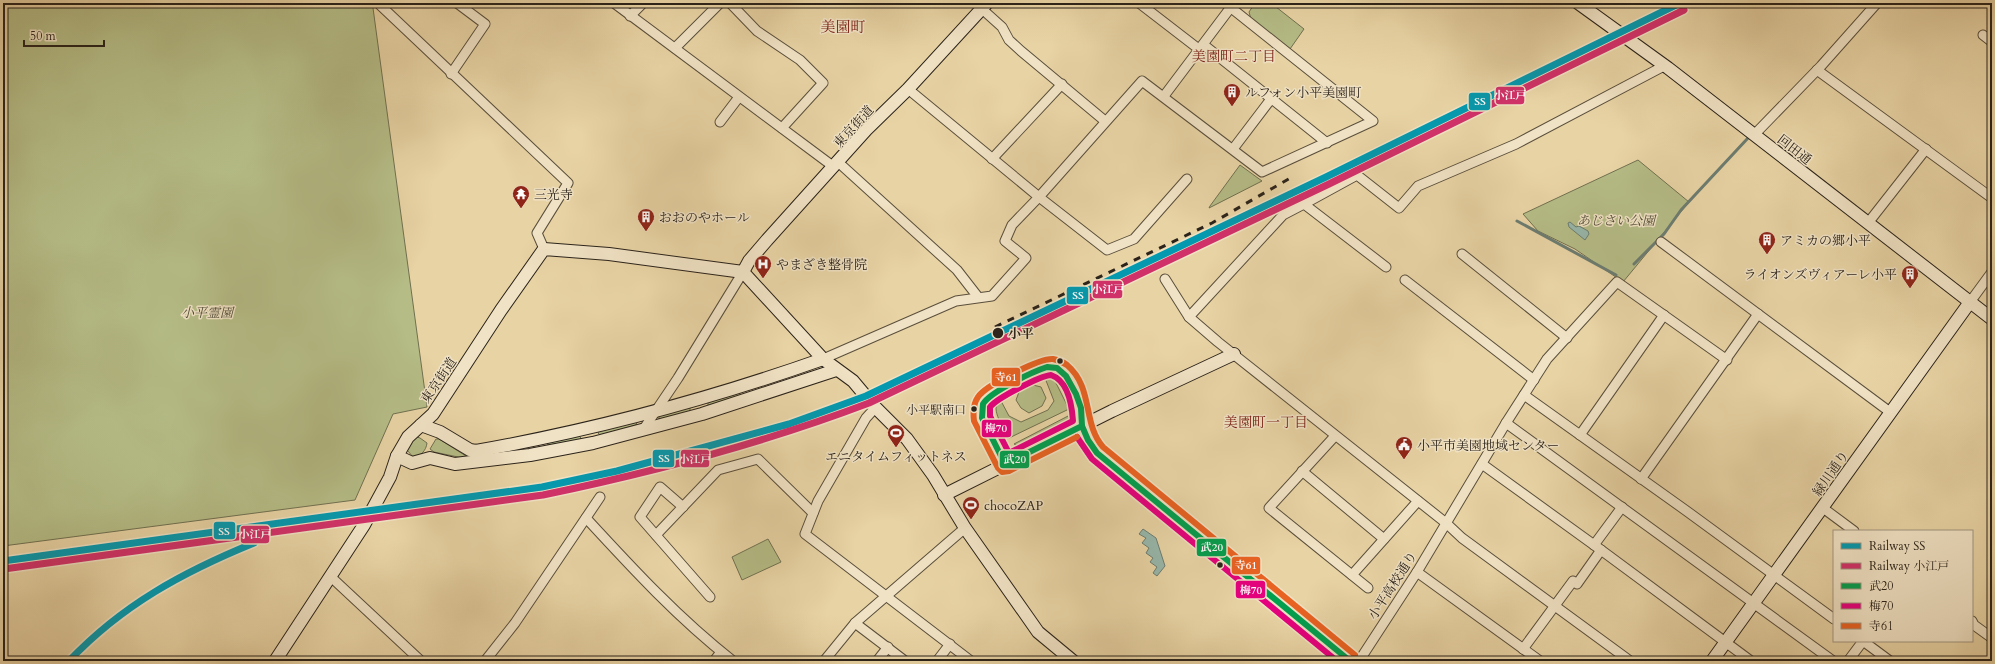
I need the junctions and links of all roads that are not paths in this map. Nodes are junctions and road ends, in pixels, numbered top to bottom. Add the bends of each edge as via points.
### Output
1 (381, 3) edge
2 (457, 3) edge
3 (614, 3) edge
4 (643, 3) edge
5 (720, 3) edge
6 (730, 3) edge
7 (1139, 3) edge
8 (1578, 3) edge
9 (1877, 3) edge
10 (1228, 5) edge
11 (984, 6) edge
12 (630, 16) junction
13 (1983, 35) dead end
14 (1992, 42) edge
15 (675, 48) junction
16 (1202, 48) junction
17 (1664, 66) junction
18 (1817, 70) junction
19 (452, 74) junction
20 (1062, 84) junction
21 (908, 88) junction
22 (1164, 96) junction
23 (739, 97) junction
24 (1271, 100) junction
25 (720, 122) dead end
26 (1105, 122) junction
27 (782, 128) junction
28 (1754, 135) junction
29 (1327, 143) junction
30 (1232, 149) junction
31 (1926, 149) junction
32 (992, 158) junction
33 (836, 165) junction
34 (1187, 179) dead end
35 (1039, 197) junction
36 (1992, 198) edge
37 (1304, 204) junction
38 (1868, 223) junction
39 (1661, 242) dead end
40 (544, 249) junction
41 (1462, 254) dead end
42 (1386, 267) dead end
43 (743, 272) junction
44 (1992, 272) edge
45 (1165, 279) dead end
46 (1405, 280) dead end
47 (978, 297) junction
48 (1970, 302) junction
49 (1758, 314) junction
50 (1664, 315) junction
51 (1189, 317) junction
52 (1992, 320) edge
53 (1567, 338) junction
54 (1234, 354) junction
55 (823, 359) junction
56 (1727, 360) junction
57 (836, 370) junction
58 (1534, 380) junction
59 (1524, 395) junction
60 (876, 407) junction
61 (656, 412) junction
62 (1890, 412) junction
63 (1506, 423) junction
64 (421, 425) junction
65 (1082, 426) junction
66 (643, 430) junction
67 (1580, 435) junction
68 (1335, 436) junction
69 (396, 456) junction
70 (1005, 464) junction
71 (1482, 464) junction
72 (1302, 471) junction
73 (1642, 479) junction
74 (940, 495) junction
75 (600, 497) dead end
76 (1418, 501) junction
77 (683, 507) junction
78 (1622, 507) junction
79 (1823, 508) junction
80 (813, 513) junction
81 (586, 518) junction
82 (1446, 523) junction
83 (965, 528) junction
84 (1853, 530) edge
85 (656, 535) junction
86 (1384, 539) junction
87 (1598, 547) junction
88 (1417, 572) junction
89 (1352, 575) junction
90 (1773, 575) junction
91 (331, 577) junction
92 (1368, 588) dead end
93 (886, 595) junction
94 (710, 597) dead end
95 (1753, 604) junction
96 (1554, 606) junction
97 (1833, 618) edge
98 (1973, 622) edge
99 (855, 623) junction
100 (1992, 638) edge
101 (1726, 642) junction
102 (1862, 642) edge
103 (1864, 642) edge
104 (950, 644) junction
105 (888, 648) junction
106 (1523, 649) junction
107 (721, 652) junction
108 (280, 659) edge
109 (421, 661) edge
110 (485, 661) edge
111 (714, 661) edge
112 (733, 661) edge
113 (824, 661) edge
114 (877, 661) edge
115 (906, 661) edge
116 (937, 661) edge
117 (971, 661) edge
118 (1073, 661) edge
119 (1350, 661) edge
120 (1361, 661) edge
121 (1540, 661) edge
122 (1630, 661) edge
123 (1712, 661) edge
124 (1751, 661) edge
125 (1833, 661) edge
126 (1848, 661) edge
127 (1890, 661) edge

1 - 19 street via 380,5
2 - 19 street via 485,24
3 - 12 street
4 - 12 street
5 - 15 street
6 - 27 street via 757,31 800,60 823,83
7 - 16 street
8 - 17 street, 回田通
9 - 18 street
10 - 16 street
10 - 29 street via 1373,121
11 - 20 street via 1002,27 1009,40
11 - 21 street, 東京街道
12 - 15 street
13 - 14 street
15 - 23 street
16 - 22 street
16 - 24 street
17 - 28 street, 回田通
17 - 37 street via 1516,144 1418,186 1399,208 1357,175
18 - 28 street
18 - 31 street
19 - 40 street via 568,183 538,233
20 - 26 street
20 - 32 street
21 - 32 street
21 - 33 street, 東京街道
22 - 26 street via 1142,81
22 - 30 street
23 - 25 street
23 - 27 street
24 - 29 street
24 - 30 street
26 - 35 street
27 - 33 street
28 - 38 street, 回田通
29 - 30 street via 1262,172
31 - 36 street
31 - 38 street
32 - 35 street
33 - 43 street, 東京街道 via 767,240
33 - 47 street via 957,270
34 - 35 street via 1134,239 1107,250
35 - 47 street via 1012,224 1005,240 1026,258 992,296
37 - 42 street
37 - 51 street via 1283,216
38 - 48 street, 回田通
39 - 49 street
40 - 43 street via 609,254
40 - 64 street, 東京街道 via 433,414
41 - 53 street
43 - 55 street
43 - 61 street
44 - 48 street
45 - 51 street
46 - 58 street
47 - 55 street via 956,301
48 - 52 street, 回田通
48 - 62 street, 緑川通り
49 - 56 street
49 - 62 street
50 - 53 street, 小平高校通り via 1617,282
50 - 56 street
50 - 67 street
51 - 54 street
53 - 58 street, 小平高校通り via 1547,359
54 - 65 street
54 - 68 street
55 - 57 street
55 - 61 street via 748,385
56 - 73 street
57 - 60 street via 853,381
57 - 66 street via 751,399
58 - 59 street, 小平高校通り
59 - 63 street, 小平高校通り
59 - 67 street
60 - 74 street via 907,439 933,475
60 - 80 street via 866,418
61 - 64 street via 562,435 476,451
61 - 66 street
62 - 79 street, 緑川通り
63 - 71 street, 小平高校通り
63 - 78 street
64 - 69 street, 東京街道 via 408,437
65 - 70 street
65 - 70 street via 1080,406 1065,374 1052,367 1037,372 986,398 982,403 982,418
65 - 119 street via 1088,442 1096,453
66 - 69 street via 530,455 455,464 430,458 412,463
67 - 73 street
68 - 72 street
68 - 76 street
69 - 91 street, 東京街道 via 390,477
70 - 74 street
71 - 82 street, 小平高校通り
71 - 87 street
72 - 86 street
72 - 89 street via 1268,508
73 - 90 street
74 - 83 street
75 - 81 street
76 - 82 street
76 - 86 street
77 - 80 street via 718,470 758,459
77 - 85 street
77 - 85 street via 660,487 640,518
78 - 87 street
78 - 95 street
79 - 84 street
79 - 90 street, 緑川通り
80 - 93 street via 805,534
81 - 107 street via 630,565
81 - 110 street via 515,622
82 - 88 street, 小平高校通り
82 - 96 street via 1462,538
83 - 93 street
83 - 118 street via 1038,632
85 - 94 street
86 - 89 street
87 - 96 street via 1577,584 1573,581
87 - 101 street
88 - 106 street
88 - 120 street, 小平高校通り
89 - 92 street
90 - 95 street, 緑川通り
90 - 97 street
91 - 108 street, 東京街道
91 - 109 street
93 - 99 street
93 - 104 street
95 - 101 street, 緑川通り
95 - 125 street
96 - 106 street
96 - 122 street
98 - 100 street
99 - 105 street
99 - 113 street
101 - 123 street, 緑川通り
101 - 124 street
102 - 126 street
103 - 127 street
104 - 116 street
104 - 117 street
105 - 114 street
105 - 115 street
106 - 121 street
107 - 111 street
107 - 112 street

